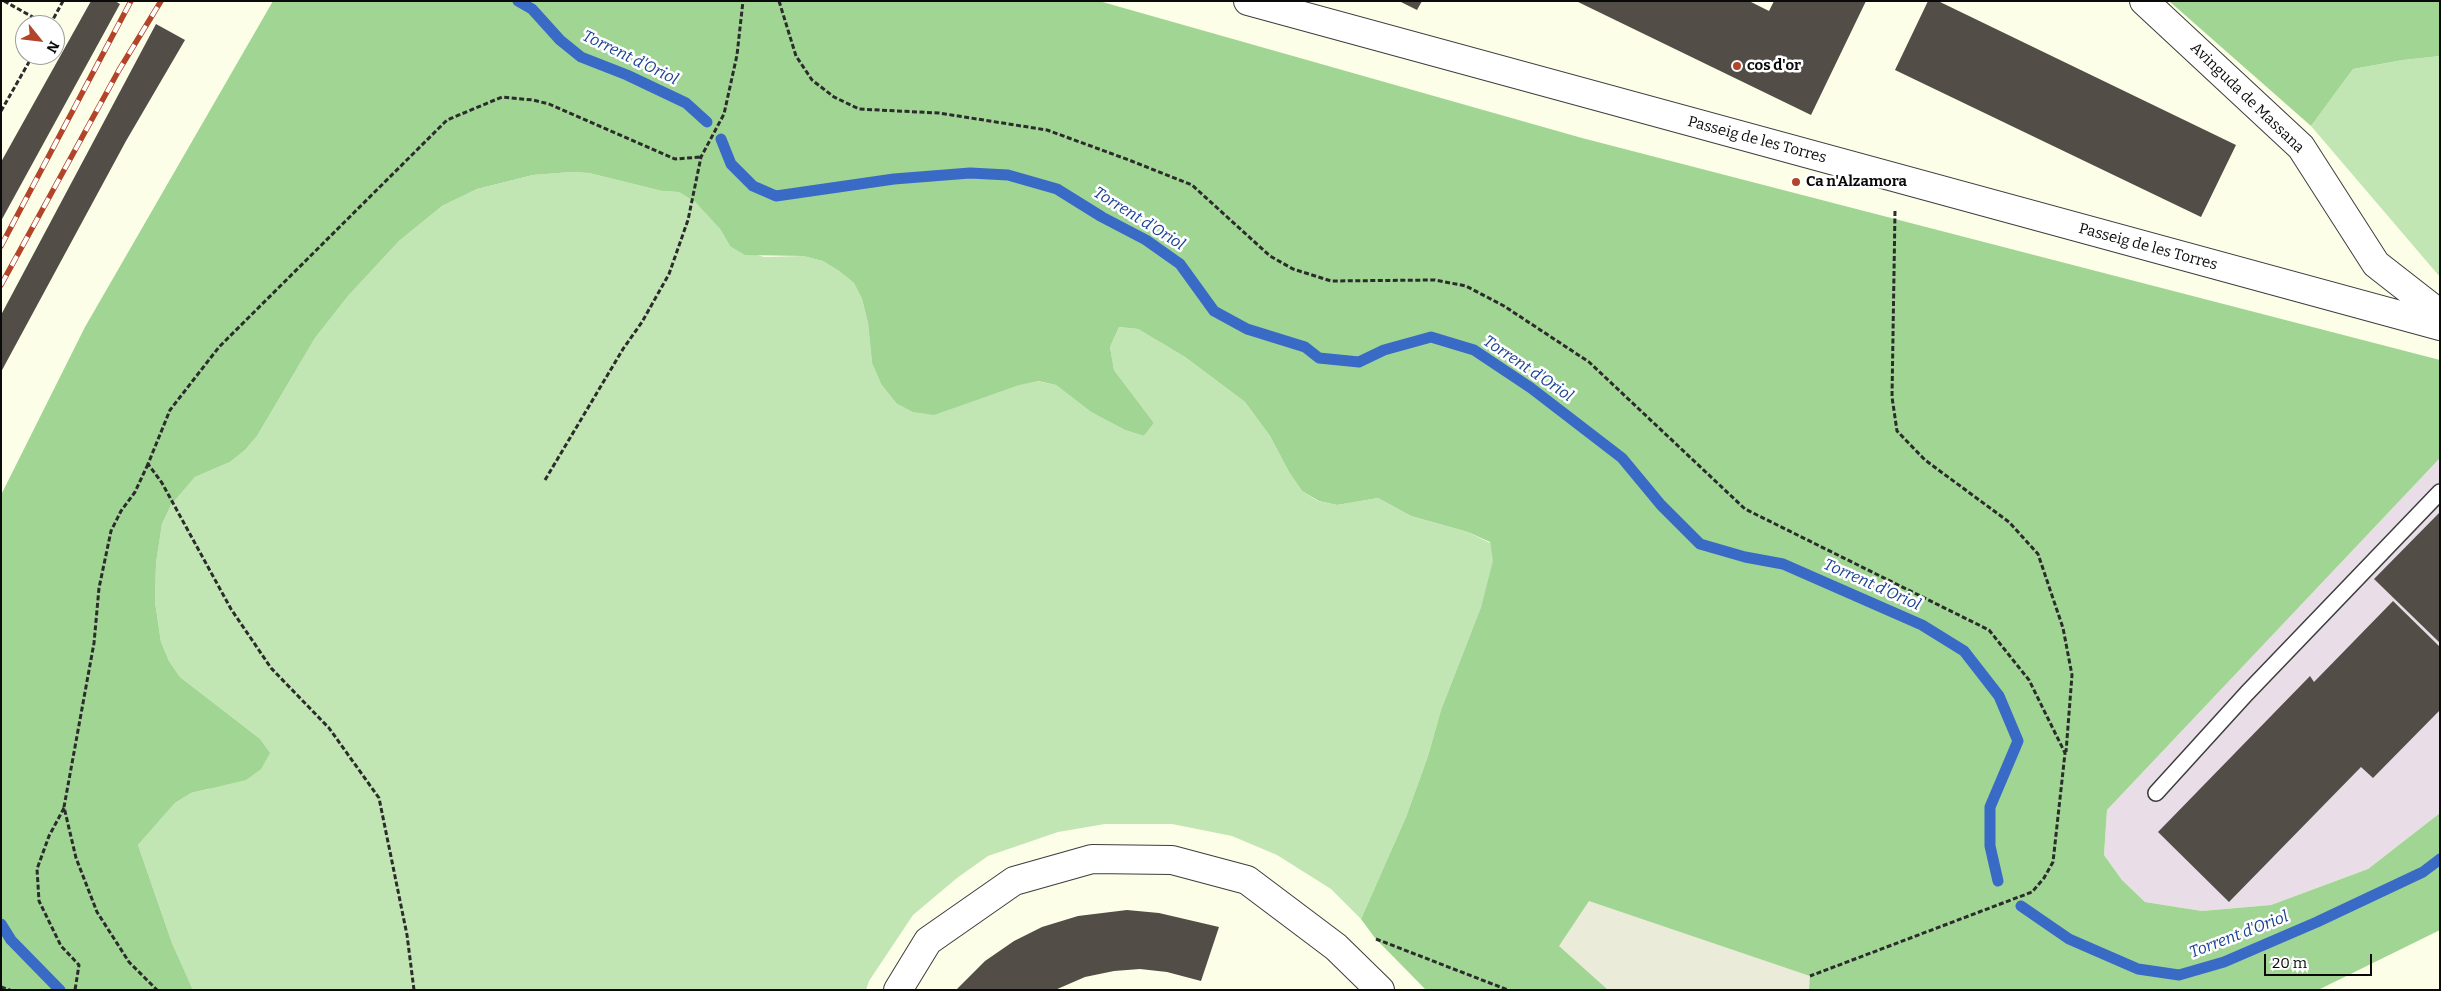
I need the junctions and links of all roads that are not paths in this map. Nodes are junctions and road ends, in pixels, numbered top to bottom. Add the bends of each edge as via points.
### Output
1 (1248, 1) edge
2 (2144, 1) edge
3 (2440, 314) edge
4 (2440, 326) edge
5 (2440, 492) edge
6 (2156, 793) dead end
7 (898, 990) edge
8 (1380, 990) edge

1 - 4 street, Passeig de les Torres
2 - 3 street, Avinguda de Massana via 2301,147 2376,264
5 - 6 lane via 2246,693
7 - 8 street via 928,941 1014,881 1092,859 1172,860 1247,880 1336,947

